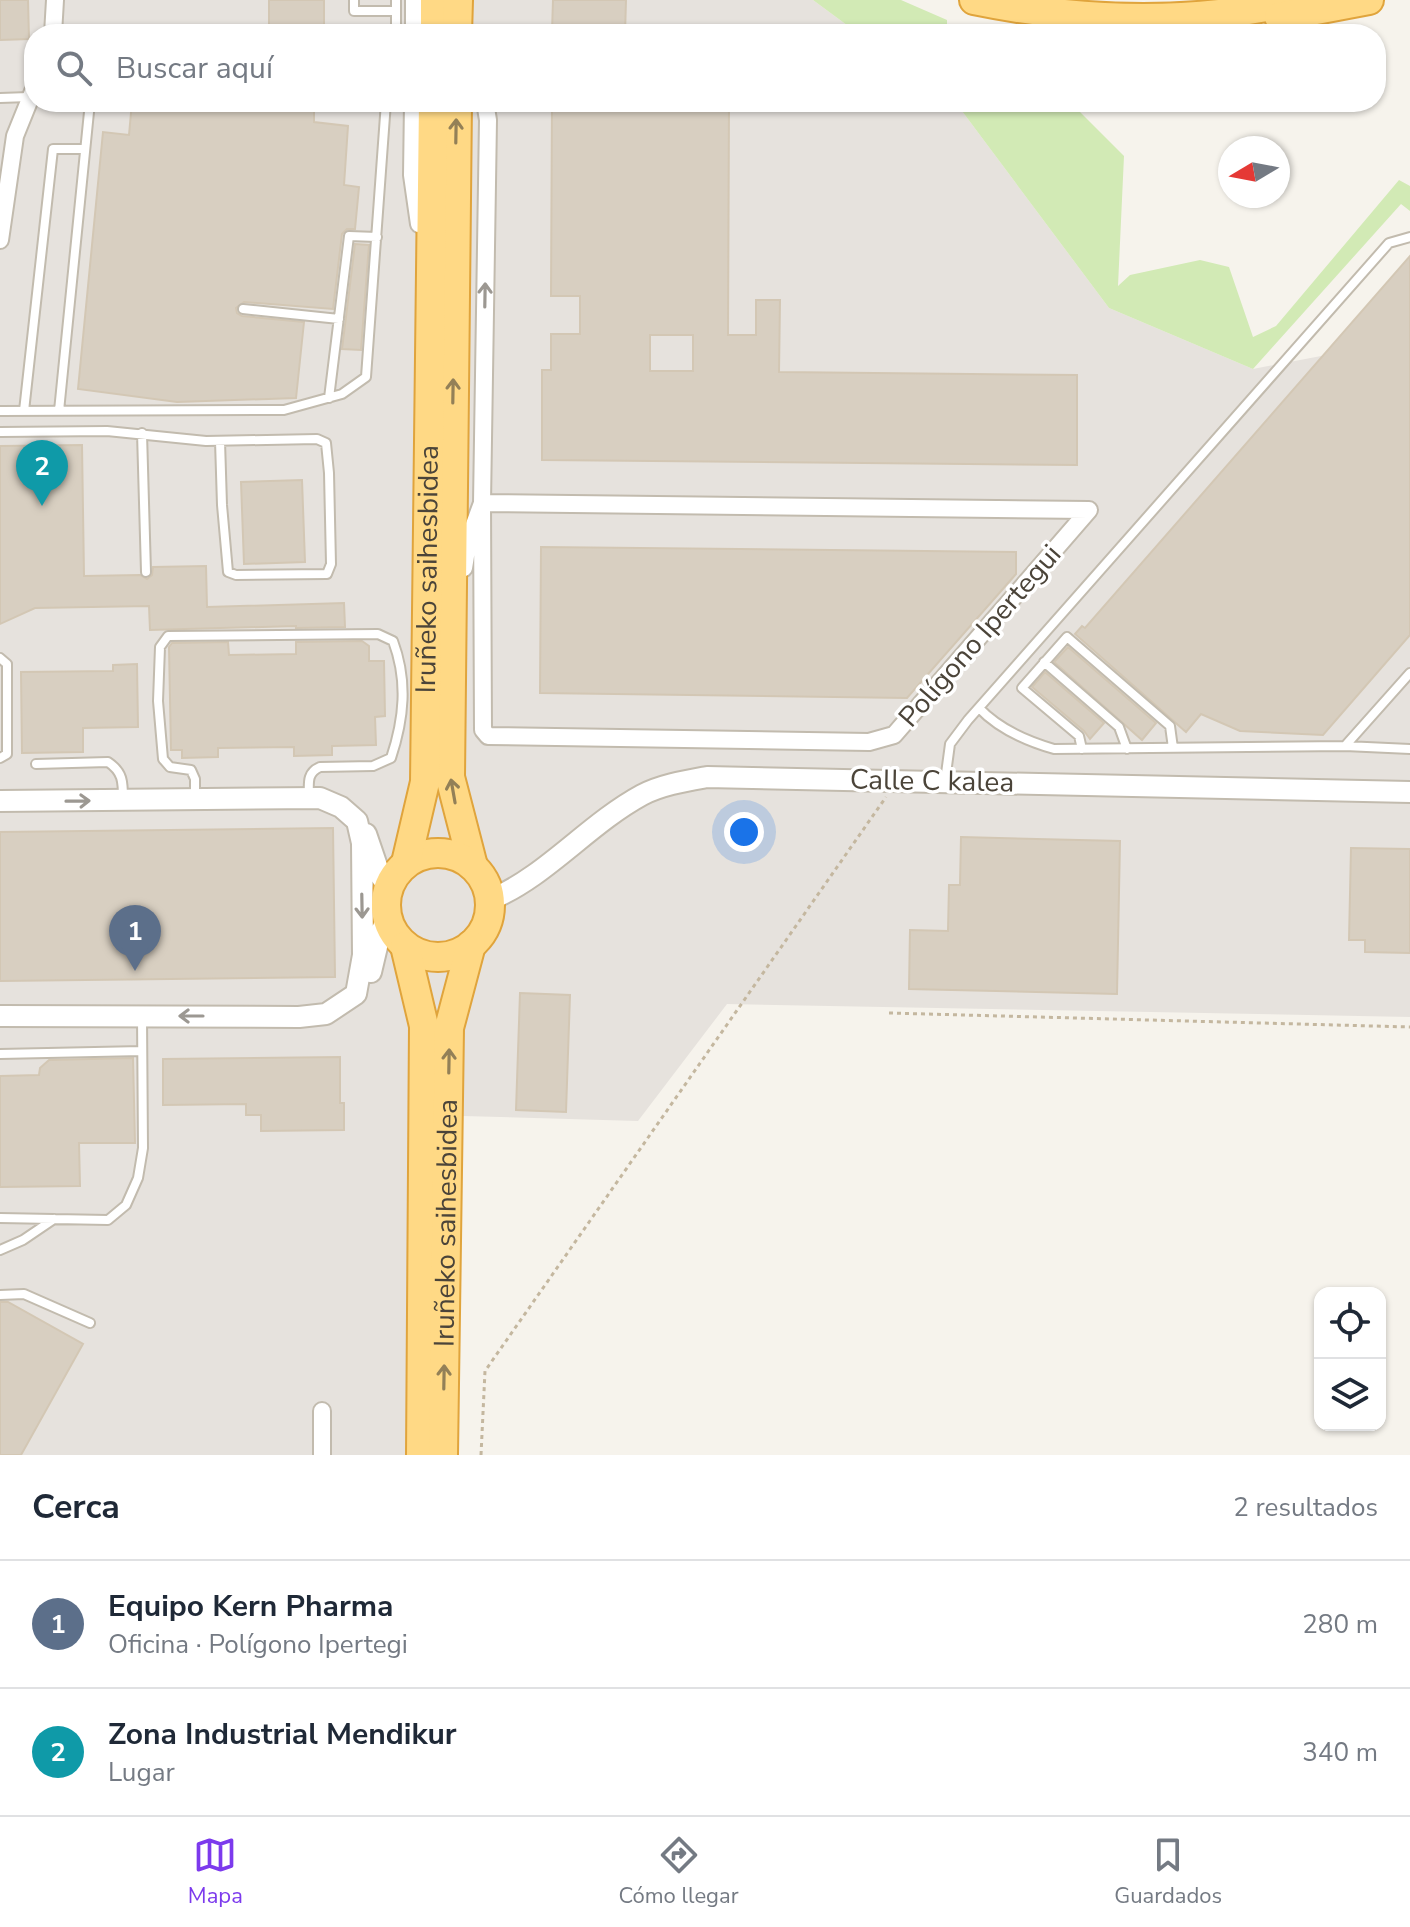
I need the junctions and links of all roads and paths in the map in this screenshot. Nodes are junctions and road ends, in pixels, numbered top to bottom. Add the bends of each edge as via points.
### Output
1 (55, 0) edge
2 (354, 0) edge
3 (396, 0) edge
4 (414, 0) edge
5 (435, 0) edge
6 (458, 0) edge
7 (466, 0) edge
8 (974, 0) edge
9 (1369, 0) edge
10 (1292, 1) edge
11 (396, 11) junction
12 (1178, 18) junction
13 (54, 24) edge
14 (396, 24) edge
15 (414, 24) edge
16 (435, 24) edge
17 (457, 24) edge
18 (468, 24) edge
19 (24, 94) edge
20 (0, 98) edge
21 (24, 110) edge
22 (89, 112) edge
23 (385, 112) edge
24 (413, 112) edge
25 (433, 112) edge
26 (457, 112) edge
27 (487, 112) edge
28 (85, 149) junction
29 (5, 156) edge
30 (377, 237) junction
31 (1410, 237) edge
32 (0, 240) edge
33 (430, 273) junction
34 (243, 309) dead end
35 (339, 319) junction
36 (329, 398) junction
37 (0, 411) edge
38 (24, 411) junction
39 (59, 411) junction
40 (0, 432) edge
41 (142, 433) junction
42 (220, 441) junction
43 (482, 503) junction
44 (146, 572) dead end
45 (0, 658) edge
46 (1044, 662) junction
47 (1410, 673) edge
48 (450, 676) junction
49 (979, 708) junction
50 (1345, 746) junction
51 (1173, 748) junction
52 (1082, 749) junction
53 (1127, 749) junction
54 (1410, 749) edge
55 (0, 758) edge
56 (36, 764) dead end
57 (889, 781) junction
58 (945, 781) junction
59 (1410, 792) edge
60 (309, 798) junction
61 (195, 799) junction
62 (123, 800) junction
63 (0, 801) edge
64 (357, 821) junction
65 (406, 863) junction
66 (473, 866) junction
67 (388, 887) junction
68 (490, 900) junction
69 (387, 919) junction
70 (471, 945) junction
71 (405, 946) junction
72 (356, 994) junction
73 (889, 1013) dead end
74 (0, 1016) edge
75 (142, 1016) junction
76 (1410, 1027) edge
77 (142, 1051) junction
78 (0, 1054) edge
79 (0, 1218) edge
80 (55, 1219) junction
81 (0, 1250) edge
82 (0, 1295) edge
83 (90, 1323) dead end
84 (322, 1411) dead end
85 (322, 1455) edge
86 (421, 1455) edge
87 (443, 1455) edge
88 (481, 1455) edge

1 - 13 street
2 - 11 lane via 354,11
3 - 11 lane
4 - 15 street
5 - 16 highway
6 - 17 highway
7 - 18 street
8 - 12 highway via 1076,16
9 - 12 highway via 1243,22
10 - 12 highway
11 - 14 lane
19 - 20 lane
21 - 29 street
22 - 28 lane
23 - 30 lane
24 - 33 street, Iruñeko saihesbidea via 412,175 420,253
25 - 33 highway, Iruñeko saihesbidea
48 -> 26 highway, Iruñeko saihesbidea
43 -> 27 street, Iruñeko saihesbidea
28 - 38 lane via 53,149
28 - 39 lane
29 - 32 street
30 - 35 lane via 349,236
30 - 36 lane via 366,377
31 - 49 lane via 1389,243
33 - 65 highway, Iruñeko saihesbidea via 425,782
34 - 35 lane
35 - 36 lane
36 - 39 lane via 284,410
37 - 38 lane
38 - 39 lane
40 - 41 lane
41 - 42 lane
41 - 44 lane
42 - 42 lane via 326,443 331,564 327,574 228,572
43 - 43 street, Polígono Ipertegui via 498,503 1089,510 894,735 869,742 488,736 483,730
43 - 48 street, Iruñeko saihesbidea via 464,557 464,614
45 - 55 lane via 7,664 7,754
46 - 51 lane via 1067,637 1170,726
46 - 52 lane via 1022,688 1079,736
46 - 53 lane via 1119,727
47 - 50 lane
66 -> 48 highway, Iruñeko saihesbidea via 450,777
49 - 52 lane via 1030,742
49 - 58 lane via 950,744
50 - 51 lane
50 - 54 lane
51 - 53 lane
52 - 53 lane
56 - 62 lane via 108,762 123,777
57 - 58 street, Calle C kalea
57 - 68 street, Calle C kalea via 744,776 676,782 611,814 534,875
57 - 88 path via 886,799 485,1371
58 - 59 street, Calle C kalea
60 - 61 street
60 - 61 lane via 309,777 320,767 373,766 391,758 402,725 402,664 393,641 378,634 168,636 159,661 163,759 170,767 191,770
60 - 64 street via 341,807
61 - 62 street
63 -> 62 street
64 - 67 street
64 -> 72 street via 362,843 363,955
65 - 66 highway via 440,852
65 - 67 highway
66 - 68 highway
67 - 69 highway
68 - 70 highway via 482,933
69 - 71 highway
69 - 72 street via 370,975
70 - 71 highway via 438,957
87 -> 70 highway, Iruñeko saihesbidea via 449,1028
71 - 86 highway, Iruñeko saihesbidea via 424,1026
72 -> 75 street via 326,1014 299,1017
73 - 76 path
74 - 75 street
75 - 77 lane
77 - 78 lane
77 - 80 lane via 143,1148 126,1205 108,1220
79 - 80 lane
80 - 81 lane
82 - 83 lane via 24,1294
84 - 85 street

